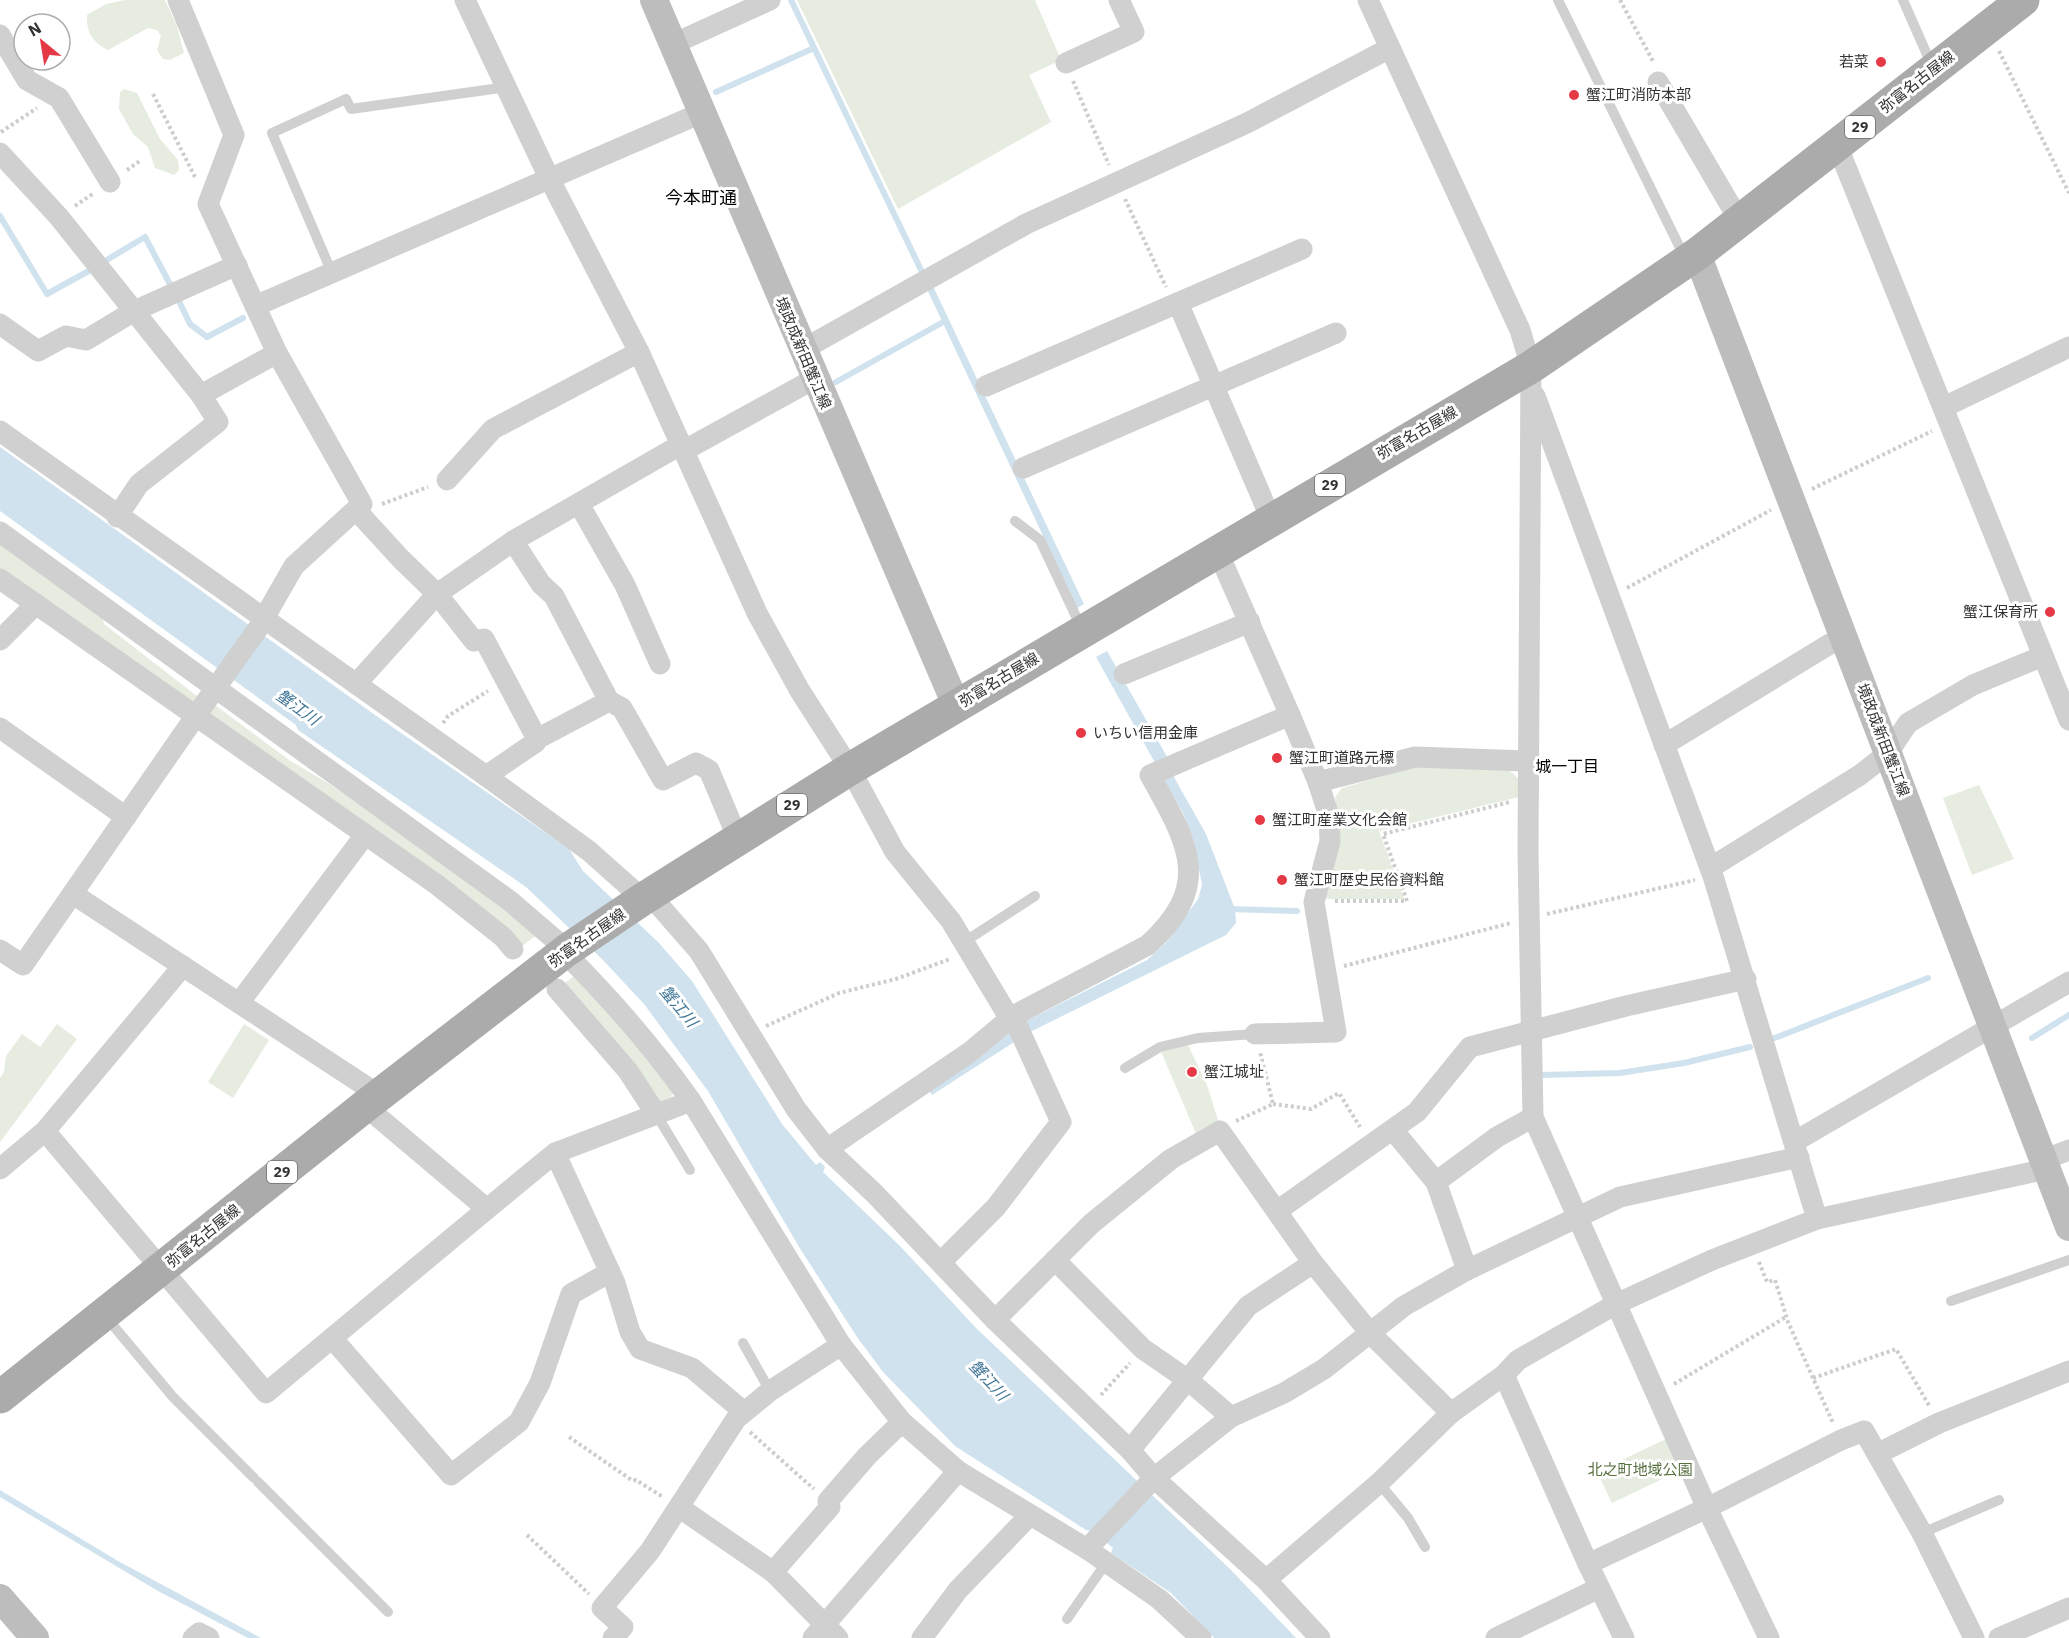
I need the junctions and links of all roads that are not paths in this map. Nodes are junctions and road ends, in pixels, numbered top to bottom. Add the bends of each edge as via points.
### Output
1 (178, 0) edge
2 (465, 0) edge
3 (654, 0) edge
4 (770, 0) edge
5 (1119, 0) edge
6 (1368, 0) edge
7 (1558, 0) edge
8 (1903, 0) edge
9 (2023, 0) edge
10 (0, 35) edge
11 (673, 44) junction
12 (1390, 48) junction
13 (1066, 63) road end
14 (1933, 69) junction
15 (1658, 82) road end
16 (507, 87) junction
17 (700, 113) junction
18 (1837, 145) junction
19 (0, 153) edge
20 (550, 180) junction
21 (110, 182) dead end
22 (1739, 220) junction
23 (1302, 249) dead end
24 (1692, 257) junction
25 (237, 265) junction
26 (332, 273) junction
27 (1176, 303) junction
28 (255, 306) junction
29 (135, 311) junction
30 (0, 324) edge
31 (1336, 333) dead end
32 (2069, 347) edge
33 (802, 350) junction
34 (639, 352) junction
35 (277, 353) junction
36 (1531, 375) junction
37 (814, 379) junction
38 (986, 386) dead end
39 (1214, 386) junction
40 (201, 395) junction
41 (1944, 407) junction
42 (0, 432) edge
43 (684, 447) junction
44 (1023, 468) dead end
45 (447, 480) road end
46 (579, 504) junction
47 (357, 511) junction
48 (117, 517) junction
49 (1271, 519) junction
50 (1015, 521) dead end
51 (0, 532) edge
52 (513, 541) junction
53 (1217, 550) junction
54 (0, 579) edge
55 (437, 594) junction
56 (36, 604) junction
57 (262, 622) junction
58 (1250, 622) junction
59 (1082, 630) junction
60 (1843, 636) junction
61 (0, 640) edge
62 (2043, 656) junction
63 (660, 664) dead end
64 (1124, 674) dead end
65 (356, 684) junction
66 (220, 685) junction
67 (609, 701) junction
68 (956, 705) junction
69 (1290, 716) junction
70 (195, 717) junction
71 (2069, 720) edge
72 (0, 728) edge
73 (537, 739) junction
74 (1664, 745) junction
75 (1888, 753) junction
76 (1528, 761) junction
77 (850, 769) junction
78 (486, 776) junction
79 (1318, 782) junction
80 (126, 817) junction
81 (365, 834) junction
82 (738, 839) junction
83 (1712, 872) junction
84 (73, 894) junction
85 (1035, 896) dead end
86 (641, 900) junction
87 (967, 947) junction
88 (513, 949) dead end
89 (0, 950) edge
90 (566, 951) junction
91 (183, 966) junction
92 (1746, 979) junction
93 (2069, 982) edge
94 (557, 989) dead end
95 (239, 1003) junction
96 (1015, 1024) junction
97 (1992, 1026) junction
98 (1530, 1031) junction
99 (1255, 1034) joint
100 (1125, 1068) dead end
101 (372, 1100) junction
102 (691, 1101) junction
103 (656, 1114) junction
104 (1533, 1117) junction
105 (1393, 1130) junction
106 (45, 1131) junction
107 (827, 1149) junction
108 (1797, 1149) junction
109 (555, 1153) junction
110 (2053, 1160) edge
111 (0, 1169) edge
112 (690, 1170) dead end
113 (1436, 1182) junction
114 (487, 1209) junction
115 (1277, 1211) junction
116 (1578, 1217) junction
117 (1817, 1219) junction
118 (2069, 1227) edge
119 (1055, 1260) junction
120 (2069, 1260) edge
121 (941, 1262) junction
122 (1313, 1263) junction
123 (161, 1269) junction
124 (1467, 1270) junction
125 (610, 1272) junction
126 (1951, 1301) dead end
127 (1616, 1304) junction
128 (104, 1314) junction
129 (995, 1320) junction
130 (1371, 1334) junction
131 (332, 1338) junction
132 (742, 1342) dead end
133 (841, 1345) junction
134 (2069, 1371) edge
135 (1504, 1375) junction
136 (1188, 1380) junction
137 (770, 1391) junction
138 (0, 1397) edge
139 (1451, 1413) junction
140 (740, 1416) junction
141 (1231, 1417) junction
142 (902, 1422) junction
143 (1130, 1450) junction
144 (1877, 1454) junction
145 (958, 1471) junction
146 (1154, 1478) junction
147 (1378, 1483) junction
148 (1999, 1500) dead end
149 (680, 1508) junction
150 (1707, 1508) junction
151 (1029, 1516) junction
152 (1922, 1533) junction
153 (1090, 1546) junction
154 (1425, 1547) dead end
155 (1106, 1563) junction
156 (1588, 1564) junction
157 (773, 1572) junction
158 (1266, 1580) junction
159 (1599, 1588) junction
160 (0, 1598) edge
161 (2069, 1608) edge
162 (388, 1612) dead end
163 (1066, 1619) dead end
164 (825, 1634) edge
165 (35, 1638) edge
166 (193, 1638) edge
167 (209, 1638) edge
168 (613, 1638) edge
169 (922, 1638) edge
170 (1201, 1638) edge
171 (1320, 1638) edge
172 (1496, 1638) edge
173 (1624, 1638) edge
174 (1769, 1638) edge
175 (1974, 1638) edge
176 (1999, 1638) edge

1 - 25 street via 234,135 208,204
2 - 16 street
3 - 11 main road, 境政成新田蟹江線
4 - 11 street
5 - 13 street via 1134,32
6 - 12 street
7 - 24 lane
8 - 14 lane
9 - 14 main road, 弥富名古屋線 / 29
10 - 21 street via 27,80 59,98
11 - 17 main road, 境政成新田蟹江線
12 - 33 street via 1247,123 1026,224
12 - 36 street via 1520,330
14 - 18 main road, 弥富名古屋線 / 29
15 - 22 street
16 - 20 street
16 - 26 lane via 351,109 346,99 272,133
17 - 20 street
17 - 33 main road, 境政成新田蟹江線
18 - 22 main road, 弥富名古屋線 / 29
18 - 41 street
19 - 29 street via 59,217
20 - 26 street
20 - 34 street
22 - 24 main road, 弥富名古屋線 / 29
23 - 27 street
24 - 36 main road, 弥富名古屋線 / 29
24 - 60 main road, 境政成新田蟹江線
25 - 28 street
25 - 29 street
26 - 28 street
27 - 38 street
27 - 39 street
28 - 35 street
29 - 30 street via 86,340 66,336 38,351
29 - 40 street
31 - 39 street
32 - 41 street
33 - 37 main road, 境政成新田蟹江線
34 - 43 street
34 - 45 street via 493,429
35 - 40 street
35 - 47 street via 362,504
36 - 49 main road, 弥富名古屋線 / 29
36 - 74 street
36 - 76 street
37 - 43 street
37 - 68 main road, 境政成新田蟹江線
39 - 44 street
39 - 49 street
40 - 48 street via 218,422 139,484
41 - 62 street
42 - 48 street
43 - 46 street
43 - 77 street via 685,458 757,613 800,691
46 - 52 street
46 - 63 street via 625,585
47 - 55 street
47 - 57 street via 294,566
48 - 57 street
49 - 53 main road, 弥富名古屋線 / 29
50 - 59 lane via 1040,540
51 - 66 street
52 - 55 street
52 - 67 street via 541,584 554,596
53 - 58 street
53 - 59 main road, 弥富名古屋線 / 29
54 - 56 street
55 - 65 street
55 - 73 street via 474,642 484,639
56 - 61 street
56 - 70 street
57 - 65 street
57 - 66 street
58 - 64 street
58 - 69 street
59 - 68 main road, 弥富名古屋線 / 29
60 - 74 street
60 - 75 main road, 境政成新田蟹江線
62 - 71 street
62 - 75 street via 1973,685 1908,723
65 - 78 street
66 - 70 street
66 - 90 street via 510,901
67 - 73 street
67 - 82 street via 622,708 663,780 696,763 710,770
68 - 77 main road, 弥富名古屋線 / 29
69 - 79 street
69 - 96 street via 1150,775 1185,846 1190,873 1184,900 1148,945
70 - 80 street
70 - 81 street
72 - 80 street
73 - 78 street
74 - 83 street
75 - 83 street
75 - 97 main road, 境政成新田蟹江線
76 - 79 street via 1415,757
76 - 98 street
77 - 82 main road, 弥富名古屋線 / 29
77 - 87 street via 895,852
78 - 86 street via 589,851
79 - 99 street via 1329,816 1330,841 1314,902 1336,1032
80 - 84 street
81 - 88 street via 436,884
81 - 95 street
82 - 86 main road, 弥富名古屋線 / 29
83 - 92 street
84 - 89 street via 23,965
84 - 91 street
85 - 87 lane
86 - 90 main road, 弥富名古屋線 / 29
86 - 107 street via 699,951 796,1109
87 - 96 street
90 - 101 main road, 弥富名古屋線 / 29
90 - 102 street via 624,1013
91 - 95 street
91 - 106 street
92 - 98 street
92 - 108 street
93 - 97 street
94 - 103 street via 628,1071
95 - 101 street
96 - 107 street
96 - 121 street via 1061,1122 996,1207
97 - 108 street
97 - 110 main road, 境政成新田蟹江線
98 - 104 street
98 - 105 street via 1470,1047 1417,1112
99 - 100 lane via 1198,1038 1160,1047
101 - 114 street
101 - 123 main road, 弥富名古屋線 / 29
102 - 103 street
102 - 133 street
103 - 109 street
103 - 112 lane
104 - 113 street via 1497,1137
104 - 116 street
105 - 113 street
105 - 115 street
106 - 111 street
106 - 123 street
107 - 121 street
108 - 116 street via 1620,1197
108 - 117 street
109 - 114 street
109 - 125 street
110 - 117 street
110 - 118 main road, 境政成新田蟹江線
113 - 124 street
114 - 131 street
115 - 119 street via 1220,1131 1171,1159 1091,1224
115 - 122 street
116 - 124 street
116 - 127 street
117 - 127 street via 1712,1260
119 - 129 street
119 - 136 street via 1143,1349
120 - 126 lane
121 - 129 street
122 - 130 street
122 - 136 street via 1248,1306
123 - 128 main road, 弥富名古屋線 / 29
123 - 131 street via 266,1393
124 - 130 street via 1404,1306
125 - 131 street via 571,1294 540,1383 519,1422 452,1475
125 - 140 street via 630,1332 640,1349 692,1368
127 - 135 street via 1518,1360
127 - 150 street
128 - 138 main road, 弥富名古屋線 / 29
128 - 162 lane via 173,1396
129 - 143 street
130 - 139 street
130 - 141 street via 1284,1393
132 - 137 lane
133 - 137 street
133 - 142 street
134 - 144 street via 1939,1423
135 - 139 street
135 - 156 street
136 - 141 street
136 - 143 street
137 - 140 street
139 - 147 street
140 - 149 street
141 - 146 street
142 - 145 street
142 - 157 street via 828,1501 830,1507
143 - 146 street
144 - 150 street via 1864,1431
144 - 152 street
145 - 151 street
145 - 164 street
146 - 153 street
146 - 158 street
147 - 154 lane via 1408,1518
147 - 158 street
148 - 152 lane
149 - 157 street
149 - 168 street via 603,1608 623,1627
150 - 156 street
150 - 174 street
151 - 153 street
151 - 169 street via 958,1590
152 - 175 street
153 - 155 street
155 - 163 lane
155 - 170 street via 1159,1599
156 - 159 street
157 - 164 street
158 - 171 street
159 - 172 street
159 - 173 street
160 - 165 main road
161 - 176 street
166 - 167 street via 199,1633

